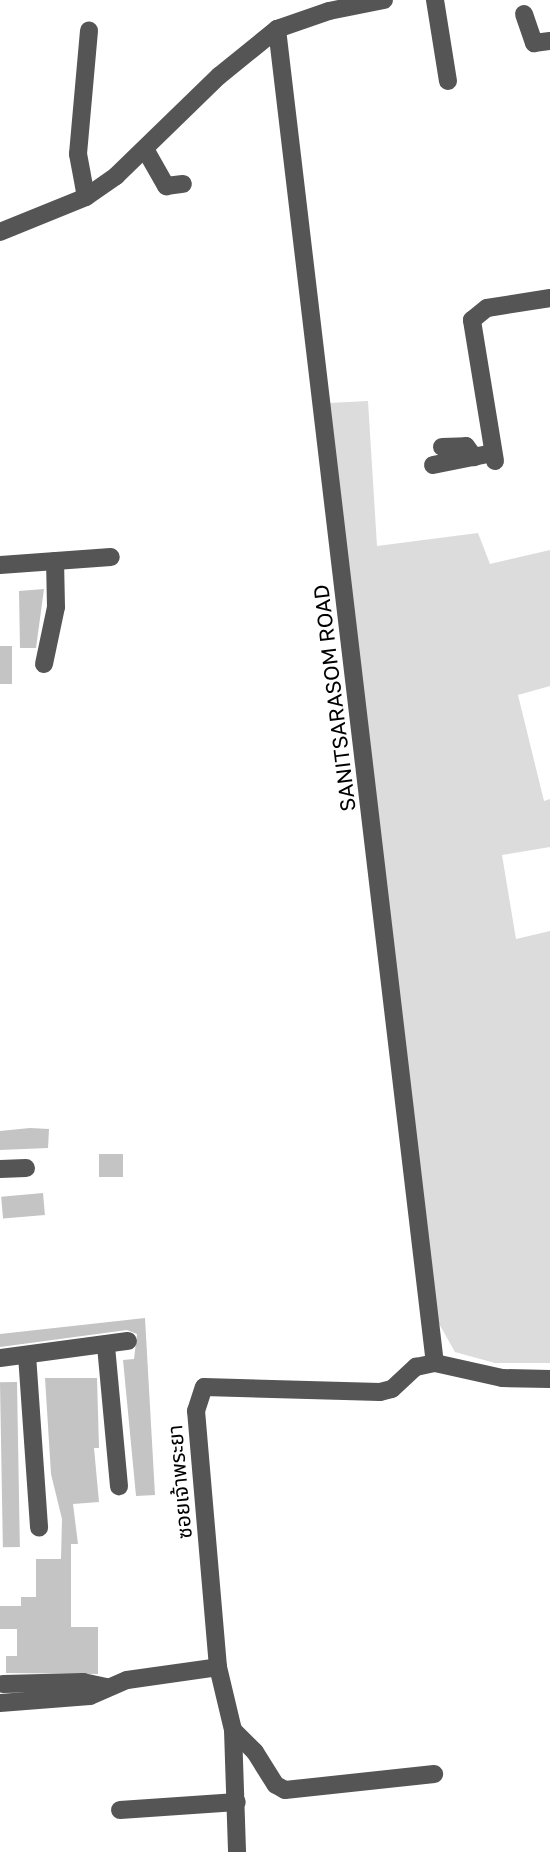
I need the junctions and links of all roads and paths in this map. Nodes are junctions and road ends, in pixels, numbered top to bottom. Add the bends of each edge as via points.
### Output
1 (384, 0) edge
2 (435, 0) edge
3 (524, 14) dead end
4 (276, 29) junction
5 (89, 30) dead end
6 (550, 41) edge
7 (448, 80) dead end
8 (145, 149) junction
9 (183, 184) dead end
10 (86, 197) junction
11 (0, 232) edge
12 (550, 298) edge
13 (442, 447) dead end
14 (474, 457) junction
15 (433, 466) dead end
16 (111, 557) dead end
17 (55, 561) junction
18 (0, 565) edge
19 (44, 664) dead end
20 (26, 1168) dead end
21 (0, 1169) edge
22 (128, 1341) dead end
23 (106, 1346) junction
24 (27, 1354) junction
25 (0, 1357) edge
26 (435, 1363) junction
27 (550, 1379) edge
28 (119, 1486) dead end
29 (39, 1528) dead end
30 (218, 1667) junction
31 (3, 1684) dead end
32 (27, 1693) junction
33 (0, 1703) edge
34 (233, 1731) junction
35 (434, 1774) dead end
36 (237, 1802) junction
37 (120, 1810) dead end
38 (237, 1852) edge

1 - 4 street via 329,10
2 - 7 street
3 - 6 street via 534,43
4 - 8 street via 219,76
4 - 26 street, SANITSARASOM ROAD
5 - 10 street via 78,154
8 - 9 street via 166,186
8 - 10 street
10 - 11 street
12 - 14 street via 487,308 472,320 494,457
13 - 14 street via 466,446
14 - 15 street
16 - 17 street
17 - 18 street
17 - 19 street via 56,607
20 - 21 street
22 - 23 street
23 - 24 street
23 - 28 street
24 - 25 street
24 - 29 street
26 - 27 street via 502,1378
26 - 30 street, ซอยเจ้าพระยา via 416,1367 392,1389 380,1392 210,1386 200,1392 196,1410
30 - 32 street via 107,1687 89,1696
30 - 34 street
31 - 32 street
32 - 33 street
34 - 35 street via 285,1790
34 - 36 street
36 - 37 street
36 - 38 street

